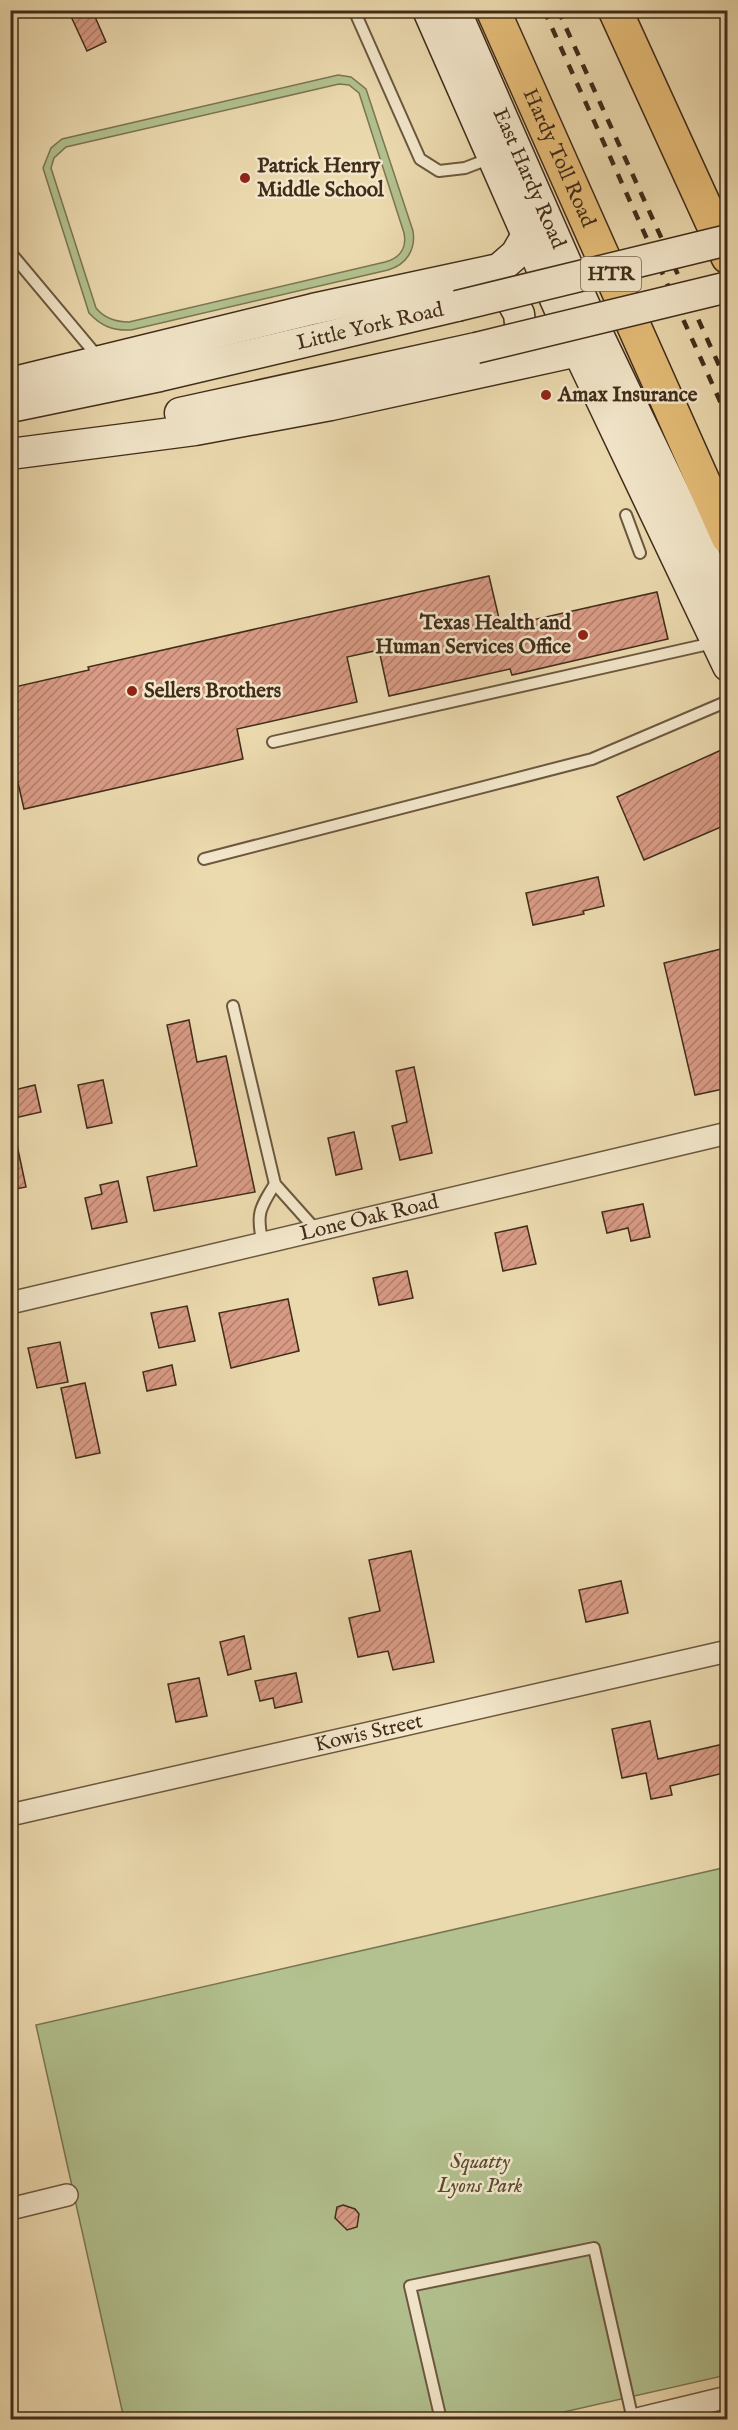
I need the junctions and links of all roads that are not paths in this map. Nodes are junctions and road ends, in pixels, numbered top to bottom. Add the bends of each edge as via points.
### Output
1 (354, 10) edge
2 (428, 10) edge
3 (455, 10) edge
4 (493, 10) edge
5 (618, 16) edge
6 (492, 158) junction
7 (527, 235) junction
8 (728, 240) edge
9 (10, 252) edge
10 (728, 257) edge
11 (473, 274) junction
12 (572, 277) junction
13 (728, 287) edge
14 (592, 322) junction
15 (578, 351) junction
16 (100, 360) junction
17 (508, 367) junction
18 (10, 383) edge
19 (10, 407) edge
20 (10, 447) edge
21 (10, 454) edge
22 (626, 515) dead end
23 (728, 537) edge
24 (640, 553) dead end
25 (728, 605) edge
26 (722, 654) edge
27 (728, 701) edge
28 (273, 742) dead end
29 (204, 859) dead end
30 (233, 1006) dead end
31 (728, 1133) edge
32 (275, 1184) junction
33 (317, 1232) junction
34 (262, 1244) junction
35 (10, 1303) edge
36 (728, 1651) edge
37 (10, 1815) edge
38 (67, 2194) dead end
39 (10, 2209) edge
40 (728, 2397) edge
41 (441, 2420) edge
42 (633, 2420) edge

1 - 6 lane via 420,159 439,171 465,168
2 - 6 main road
3 - 12 main road, East Hardy Road
4 - 23 highway, Hardy Toll Road / HTR
5 - 10 highway
6 - 7 main road
7 - 11 main road via 516,254 499,269
7 - 15 main road
8 - 12 main road, Little York Road, bridge
9 - 16 lane
11 - 16 main road
11 - 17 main road via 503,285 519,314 523,352
12 - 14 main road, East Hardy Road
12 - 19 main road, Little York Road, bridge via 160,376
13 - 14 main road, Little York Road, bridge
14 - 20 main road, Little York Road, bridge
14 - 25 main road, East Hardy Road
15 - 17 main road
15 - 26 main road
16 - 18 main road
17 - 21 main road via 195,430
22 - 24 lane
26 - 28 lane
27 - 29 lane via 592,759
30 - 32 lane
31 - 33 street, Lone Oak Road
32 - 33 lane
32 - 34 lane via 259,1213
33 - 34 street, Lone Oak Road
34 - 35 street, Lone Oak Road
36 - 37 street, Kowis Street
38 - 39 street
40 - 42 street
41 - 42 lane via 410,2286 594,2248

